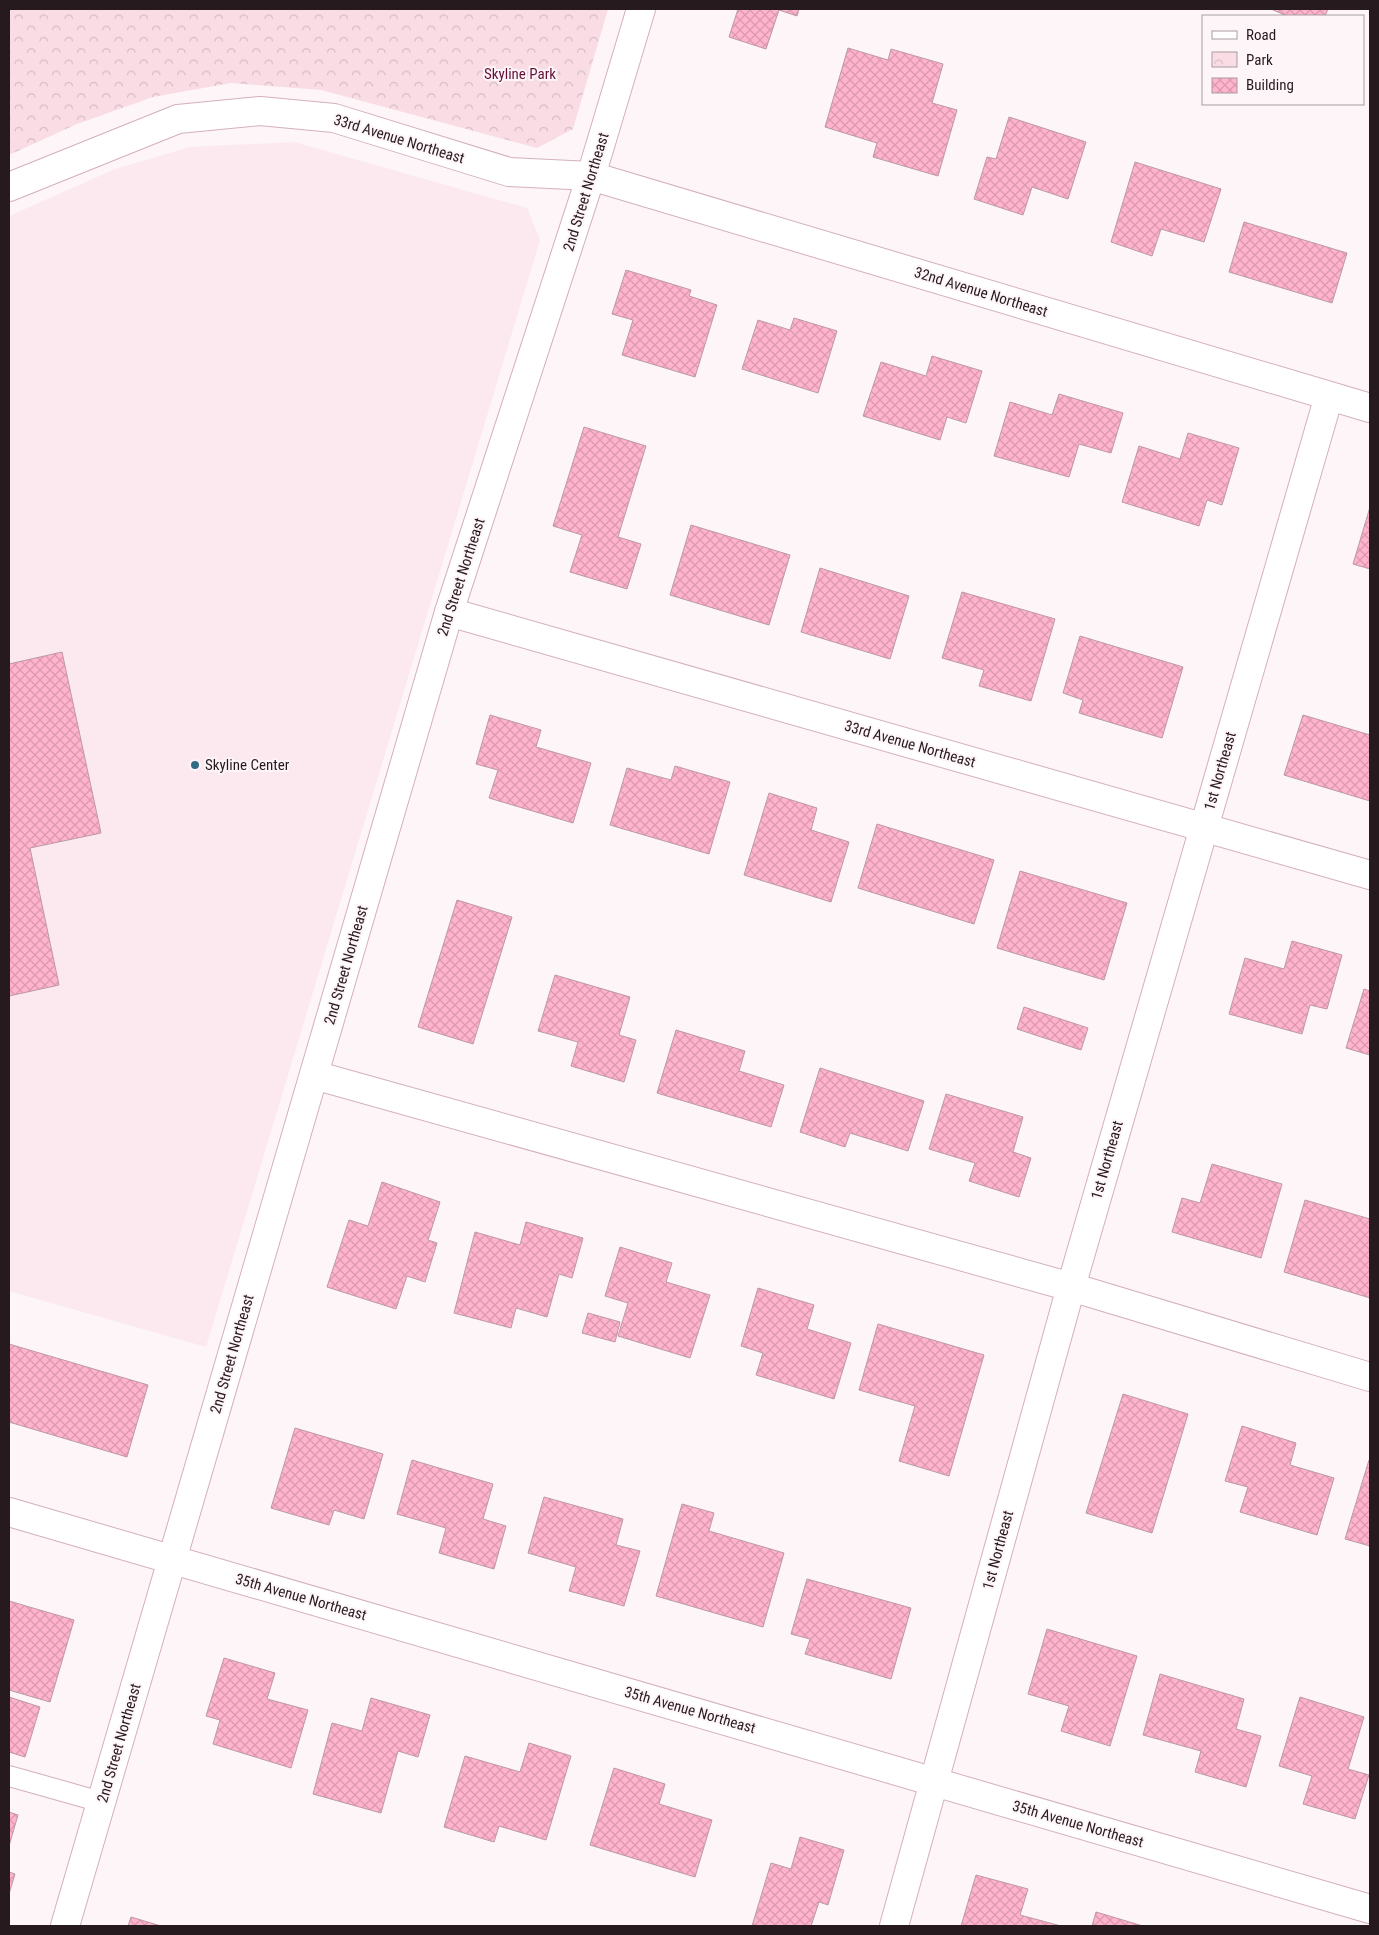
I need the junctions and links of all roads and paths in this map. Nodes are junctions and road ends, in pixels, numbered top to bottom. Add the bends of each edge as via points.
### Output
1 (641, 9) edge
2 (591, 176) junction
3 (9, 186) edge
4 (1329, 396) junction
5 (1370, 408) edge
6 (449, 612) junction
7 (1204, 828) junction
8 (1370, 875) edge
9 (314, 1075) junction
10 (1070, 1287) junction
11 (1370, 1377) edge
12 (9, 1512) edge
13 (172, 1560) junction
14 (9, 1776) edge
15 (934, 1782) junction
16 (102, 1802) junction
17 (1370, 1909) edge
18 (66, 1926) edge
19 (894, 1926) edge

1 - 2 street, 2nd Street Northeast
2 - 3 street, 33rd Avenue Northeast via 509,172 334,118 260,111 178,119
2 - 4 street, 32nd Avenue Northeast
2 - 6 street, 2nd Street Northeast
4 - 5 street, 32nd Avenue Northeast
4 - 7 street, 1st Northeast
6 - 7 street, 33rd Avenue Northeast
6 - 9 street, 2nd Street Northeast
7 - 8 street, 33rd Avenue Northeast
7 - 10 street, 1st Northeast
9 - 10 street
9 - 13 street, 2nd Street Northeast
10 - 11 street
10 - 15 street, 1st Northeast
12 - 13 street, 35th Avenue Northeast
13 - 15 street, 35th Avenue Northeast
13 - 16 street, 2nd Street Northeast
14 - 16 lane
15 - 17 street, 35th Avenue Northeast
15 - 19 street, 1st Northeast
16 - 18 street, 2nd Street Northeast

